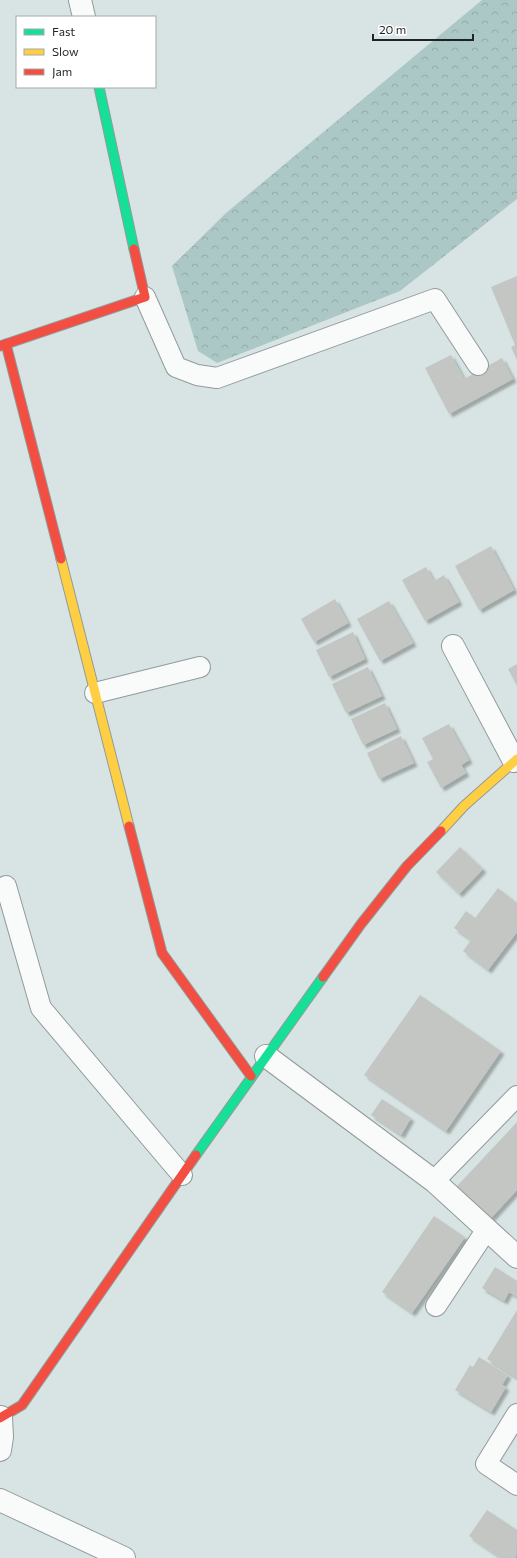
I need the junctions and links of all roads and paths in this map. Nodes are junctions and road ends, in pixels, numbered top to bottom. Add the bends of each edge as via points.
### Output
1 (80, 0) edge
2 (84, 16) edge
3 (99, 88) edge
4 (145, 297) junction
5 (3, 345) edge
6 (478, 365) dead end
7 (453, 646) dead end
8 (200, 667) dead end
9 (95, 693) junction
10 (516, 760) edge
11 (6, 886) dead end
12 (266, 1056) junction
13 (251, 1076) junction
14 (517, 1096) edge
15 (182, 1175) junction
16 (434, 1181) junction
17 (487, 1229) junction
18 (517, 1257) edge
19 (436, 1306) dead end
20 (517, 1414) edge
21 (1, 1418) edge
22 (0, 1450) edge
23 (517, 1485) edge
24 (0, 1500) edge
25 (124, 1558) edge

1 - 2 street
3 - 4 street
4 - 5 street
4 - 6 lane via 176,367 196,375 217,378 435,299
5 - 9 street
7 - 10 street
8 - 9 lane
9 - 13 street via 162,954
10 - 12 street via 464,806 407,866 361,924
11 - 15 lane via 41,1008
12 - 13 street
12 - 16 street
13 - 15 street
14 - 16 lane
15 - 21 street via 22,1405
16 - 17 street
17 - 18 street
17 - 19 lane
20 - 23 lane via 486,1464
21 - 22 street
24 - 25 street

